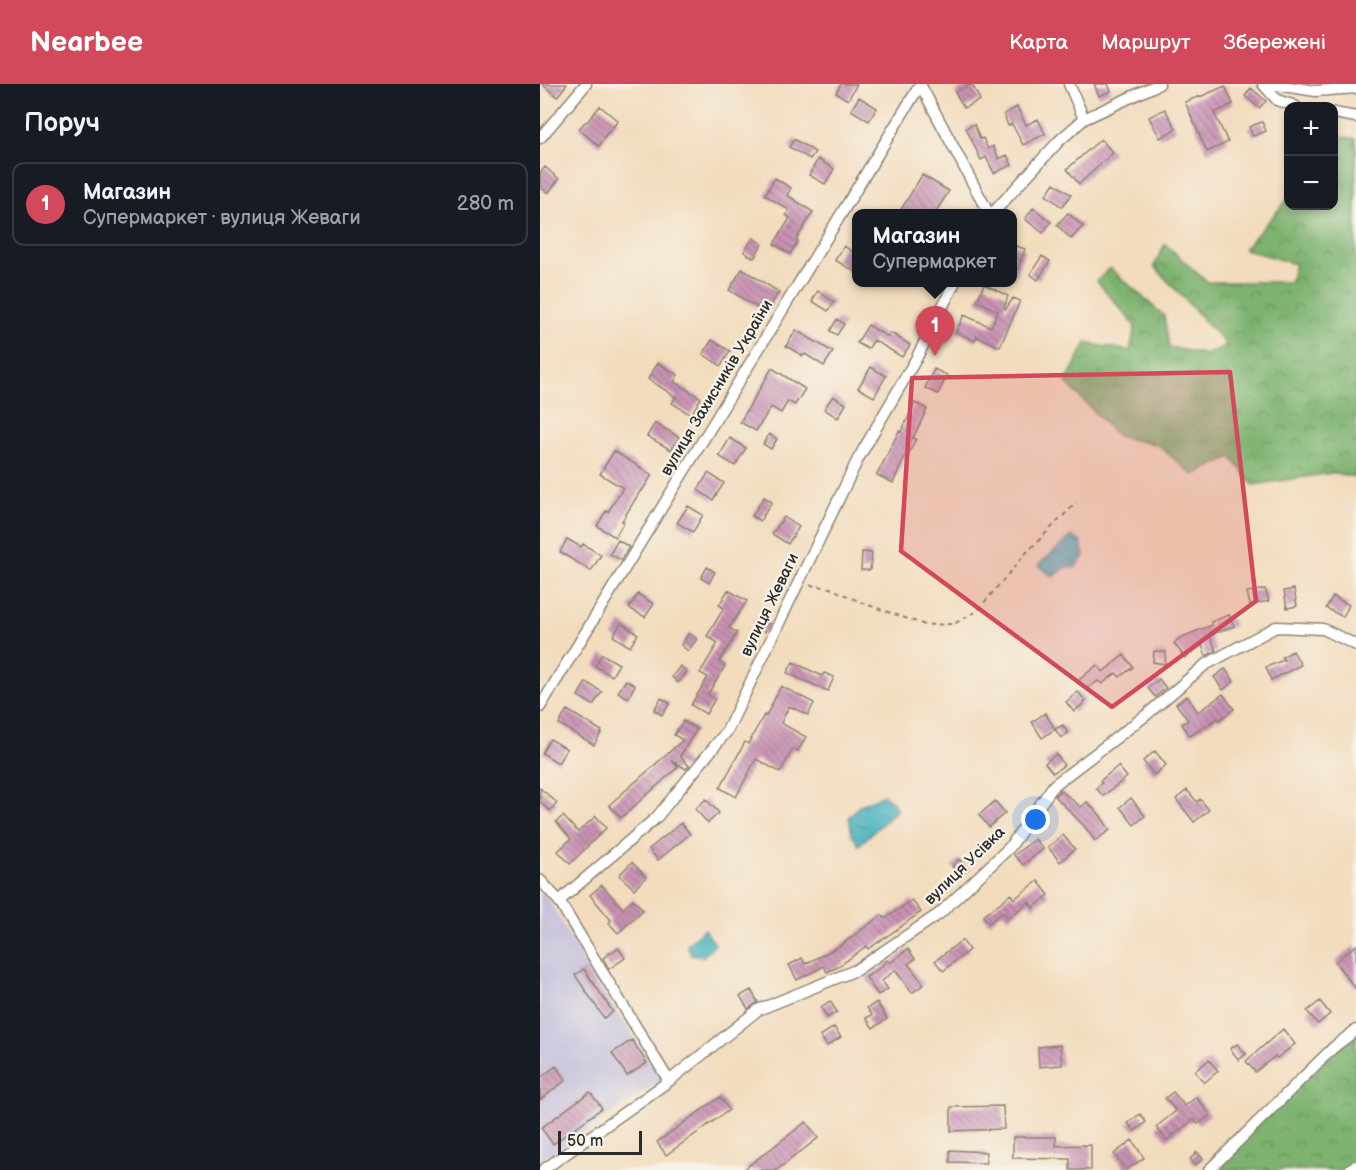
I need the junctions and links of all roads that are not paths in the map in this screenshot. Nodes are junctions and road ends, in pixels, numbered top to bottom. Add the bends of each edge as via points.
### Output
1 (586, 84) edge
2 (1069, 84) edge
3 (1159, 84) edge
4 (1263, 84) edge
5 (1270, 84) edge
6 (920, 85) edge
7 (1356, 88) edge
8 (1284, 102) edge
9 (1338, 114) edge
10 (1356, 117) edge
11 (1084, 119) junction
12 (540, 138) edge
13 (989, 209) edge
14 (995, 209) edge
15 (952, 287) edge
16 (1356, 645) edge
17 (540, 706) edge
18 (540, 880) edge
19 (559, 901) junction
20 (1356, 1030) edge
21 (669, 1081) junction
22 (543, 1170) edge
23 (1209, 1170) edge

1 - 12 street
2 - 11 street
3 - 11 street
4 - 8 street
5 - 7 street via 1316,90
6 - 13 street
6 - 17 street, вулиця Захисників України
9 - 10 street
11 - 14 street
15 - 19 street, вулиця Жеваги via 858,459 727,731 656,818
16 - 21 street, вулиця Усівка via 1323,629 1276,627 1205,665 1054,785 1010,847 939,914 856,970 759,1010
18 - 19 street
19 - 21 street
20 - 23 street
21 - 22 street, вулиця Усівка

